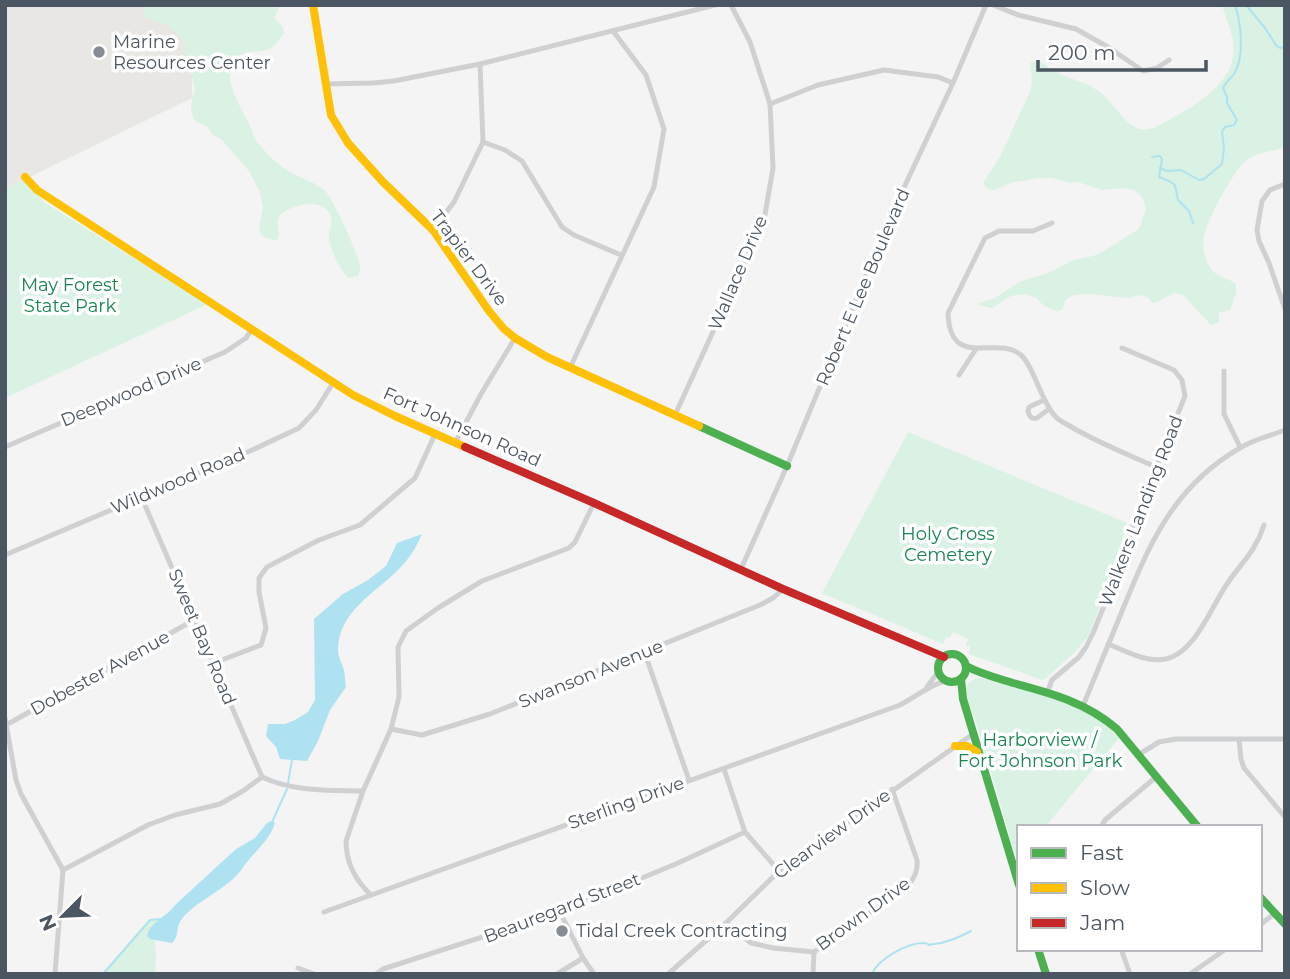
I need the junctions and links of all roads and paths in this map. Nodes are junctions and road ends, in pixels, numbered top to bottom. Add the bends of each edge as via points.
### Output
1 (313, 5) edge
2 (715, 5) edge
3 (731, 5) edge
4 (986, 5) edge
5 (993, 5) edge
6 (612, 31) junction
7 (1169, 60) dead end
8 (480, 64) junction
9 (953, 83) junction
10 (325, 84) junction
11 (770, 104) junction
12 (483, 142) junction
13 (25, 177) dead end
14 (1285, 184) edge
15 (1052, 223) dead end
16 (433, 230) junction
17 (621, 255) junction
18 (1285, 309) edge
19 (253, 329) junction
20 (515, 338) junction
21 (1122, 348) dead end
22 (976, 349) junction
23 (570, 368) junction
24 (1224, 371) dead end
25 (959, 375) dead end
26 (332, 383) junction
27 (1044, 400) junction
28 (1049, 409) junction
29 (675, 415) junction
30 (1285, 430) edge
31 (435, 434) junction
32 (455, 443) junction
33 (5, 447) edge
34 (1240, 447) junction
35 (787, 466) junction
36 (1156, 467) junction
37 (141, 496) junction
38 (594, 503) junction
39 (1264, 524) dead end
40 (5, 555) edge
41 (741, 569) junction
42 (783, 589) junction
43 (194, 620) junction
44 (1108, 644) junction
45 (644, 651) junction
46 (214, 663) junction
47 (940, 664) junction
48 (966, 666) junction
49 (986, 675) junction
50 (963, 678) junction
51 (947, 682) junction
52 (925, 689) junction
53 (1047, 693) junction
54 (963, 699) junction
55 (1083, 706) junction
56 (5, 718) edge
57 (6, 726) edge
58 (391, 729) junction
59 (973, 734) junction
60 (1285, 739) edge
61 (1239, 740) junction
62 (955, 746) junction
63 (979, 753) junction
64 (1138, 755) junction
65 (724, 769) junction
66 (262, 777) junction
67 (1156, 777) junction
68 (689, 780) junction
69 (892, 789) junction
70 (363, 791) junction
71 (1285, 817) edge
72 (1102, 825) edge
73 (1196, 825) edge
74 (745, 832) junction
75 (63, 870) junction
76 (779, 871) junction
77 (1017, 878) edge
78 (371, 895) junction
79 (1262, 899) edge
80 (324, 912) dead end
81 (560, 912) junction
82 (1275, 914) junction
83 (726, 923) junction
84 (1262, 924) edge
85 (1285, 924) edge
86 (1039, 951) edge
87 (1122, 951) edge
88 (1223, 951) edge
89 (814, 952) junction
90 (583, 958) junction
91 (298, 968) dead end
92 (55, 974) edge
93 (314, 974) edge
94 (376, 974) edge
95 (557, 974) edge
96 (594, 974) edge
97 (668, 974) edge
98 (813, 974) edge
99 (1046, 974) edge
100 (1130, 974) edge
101 (1190, 974) edge

1 - 10 street, Trapier Drive
2 - 6 street
3 - 11 street, Wallace Drive via 750,42
4 - 9 street, Robert E Lee Boulevard
5 - 7 street via 1076,29 1143,71
6 - 8 street
6 - 17 street via 646,75 664,128 654,187
8 - 10 street via 394,81
8 - 12 street
9 - 11 street via 884,70 818,85
9 - 35 street, Robert E Lee Boulevard via 892,214
10 - 16 street, Trapier Drive via 331,115 348,144
11 - 29 street, Wallace Drive via 773,168 764,220
12 - 16 street via 454,202
12 - 17 street via 522,161 562,227
13 - 19 street, Fort Johnson Road via 37,190
14 - 18 street via 1270,190 1262,201 1257,230
15 - 22 street via 1033,231 999,231 980,246 948,313 955,339
16 - 20 street, Trapier Drive via 489,311
17 - 23 street
19 - 26 street, Fort Johnson Road
19 - 33 street, Deepwood Drive via 225,352
20 - 23 street, Trapier Drive
20 - 32 street
21 - 36 street, Walkers Landing Road via 1174,370 1184,385 1184,401
22 - 25 street
22 - 27 street via 1010,348 1023,357
23 - 29 street, Trapier Drive
24 - 34 street via 1224,414
26 - 31 street, Fort Johnson Road
26 - 37 street, Wildwood Road via 299,428
27 - 28 street
27 - 28 street via 1029,407 1030,416 1037,418
28 - 36 street via 1080,432
29 - 35 street, Trapier Drive
30 - 34 street
31 - 32 street, Fort Johnson Road
31 - 46 street via 415,478 360,525 267,567 259,578 267,628 261,645
32 - 38 street, Fort Johnson Road
34 - 44 street via 1209,469 1173,508 1140,565
35 - 41 street, Robert E Lee Boulevard
36 - 53 street, Walkers Landing Road via 1093,634 1079,657 1052,680
37 - 40 street, Wildwood Road
37 - 43 street, Sweet Bay Road
38 - 41 street, Fort Johnson Road
38 - 58 street via 569,548 482,582 406,631 398,647 398,697
39 - 44 street via 1259,540 1199,632 1177,654 1163,660 1147,659
41 - 42 street, Fort Johnson Road
42 - 45 street, Swanson Avenue via 760,605
42 - 47 street, Fort Johnson Road via 920,647
43 - 46 street, Sweet Bay Road
43 - 57 street, Dobester Avenue
44 - 55 street
45 - 58 street, Swanson Avenue via 479,718 422,735
45 - 68 street
46 - 66 street, Sweet Bay Road
47 - 48 street via 950,654 963,659
47 - 51 street
47 - 52 street, Sterling Drive
48 - 49 street
48 - 50 street
49 - 50 street
49 - 53 street
50 - 51 street
50 - 54 street
51 - 52 street, Sterling Drive
51 - 54 street
52 - 65 street, Sterling Drive via 900,705
53 - 55 street
54 - 59 street
55 - 64 street via 1110,722
56 - 57 street
57 - 75 street via 21,794
58 - 70 street
59 - 62 street, Clearview Drive
59 - 63 street
60 - 61 street
61 - 64 street via 1170,739
61 - 71 street via 1244,768
62 - 63 street via 970,746
62 - 69 street, Clearview Drive
63 - 77 street
64 - 67 street
65 - 68 street, Sterling Drive
65 - 74 street
66 - 70 street via 311,790
66 - 75 street via 220,804 148,825
67 - 72 street
67 - 73 street
68 - 78 street, Sterling Drive
69 - 76 street, Clearview Drive
69 - 89 street, Brown Drive via 918,860 915,877
70 - 78 street via 346,849 350,867
74 - 76 street
74 - 81 street, Beauregard Street
75 - 92 street
76 - 83 street, Clearview Drive
78 - 80 street, Sterling Drive
79 - 82 street
81 - 90 street
81 - 94 street, Beauregard Street
82 - 84 street
82 - 85 street
83 - 89 street, Brown Drive via 751,943
83 - 97 street, Clearview Drive
86 - 99 street
87 - 100 street
88 - 101 street
89 - 98 street
90 - 95 street
90 - 96 street
91 - 93 street

